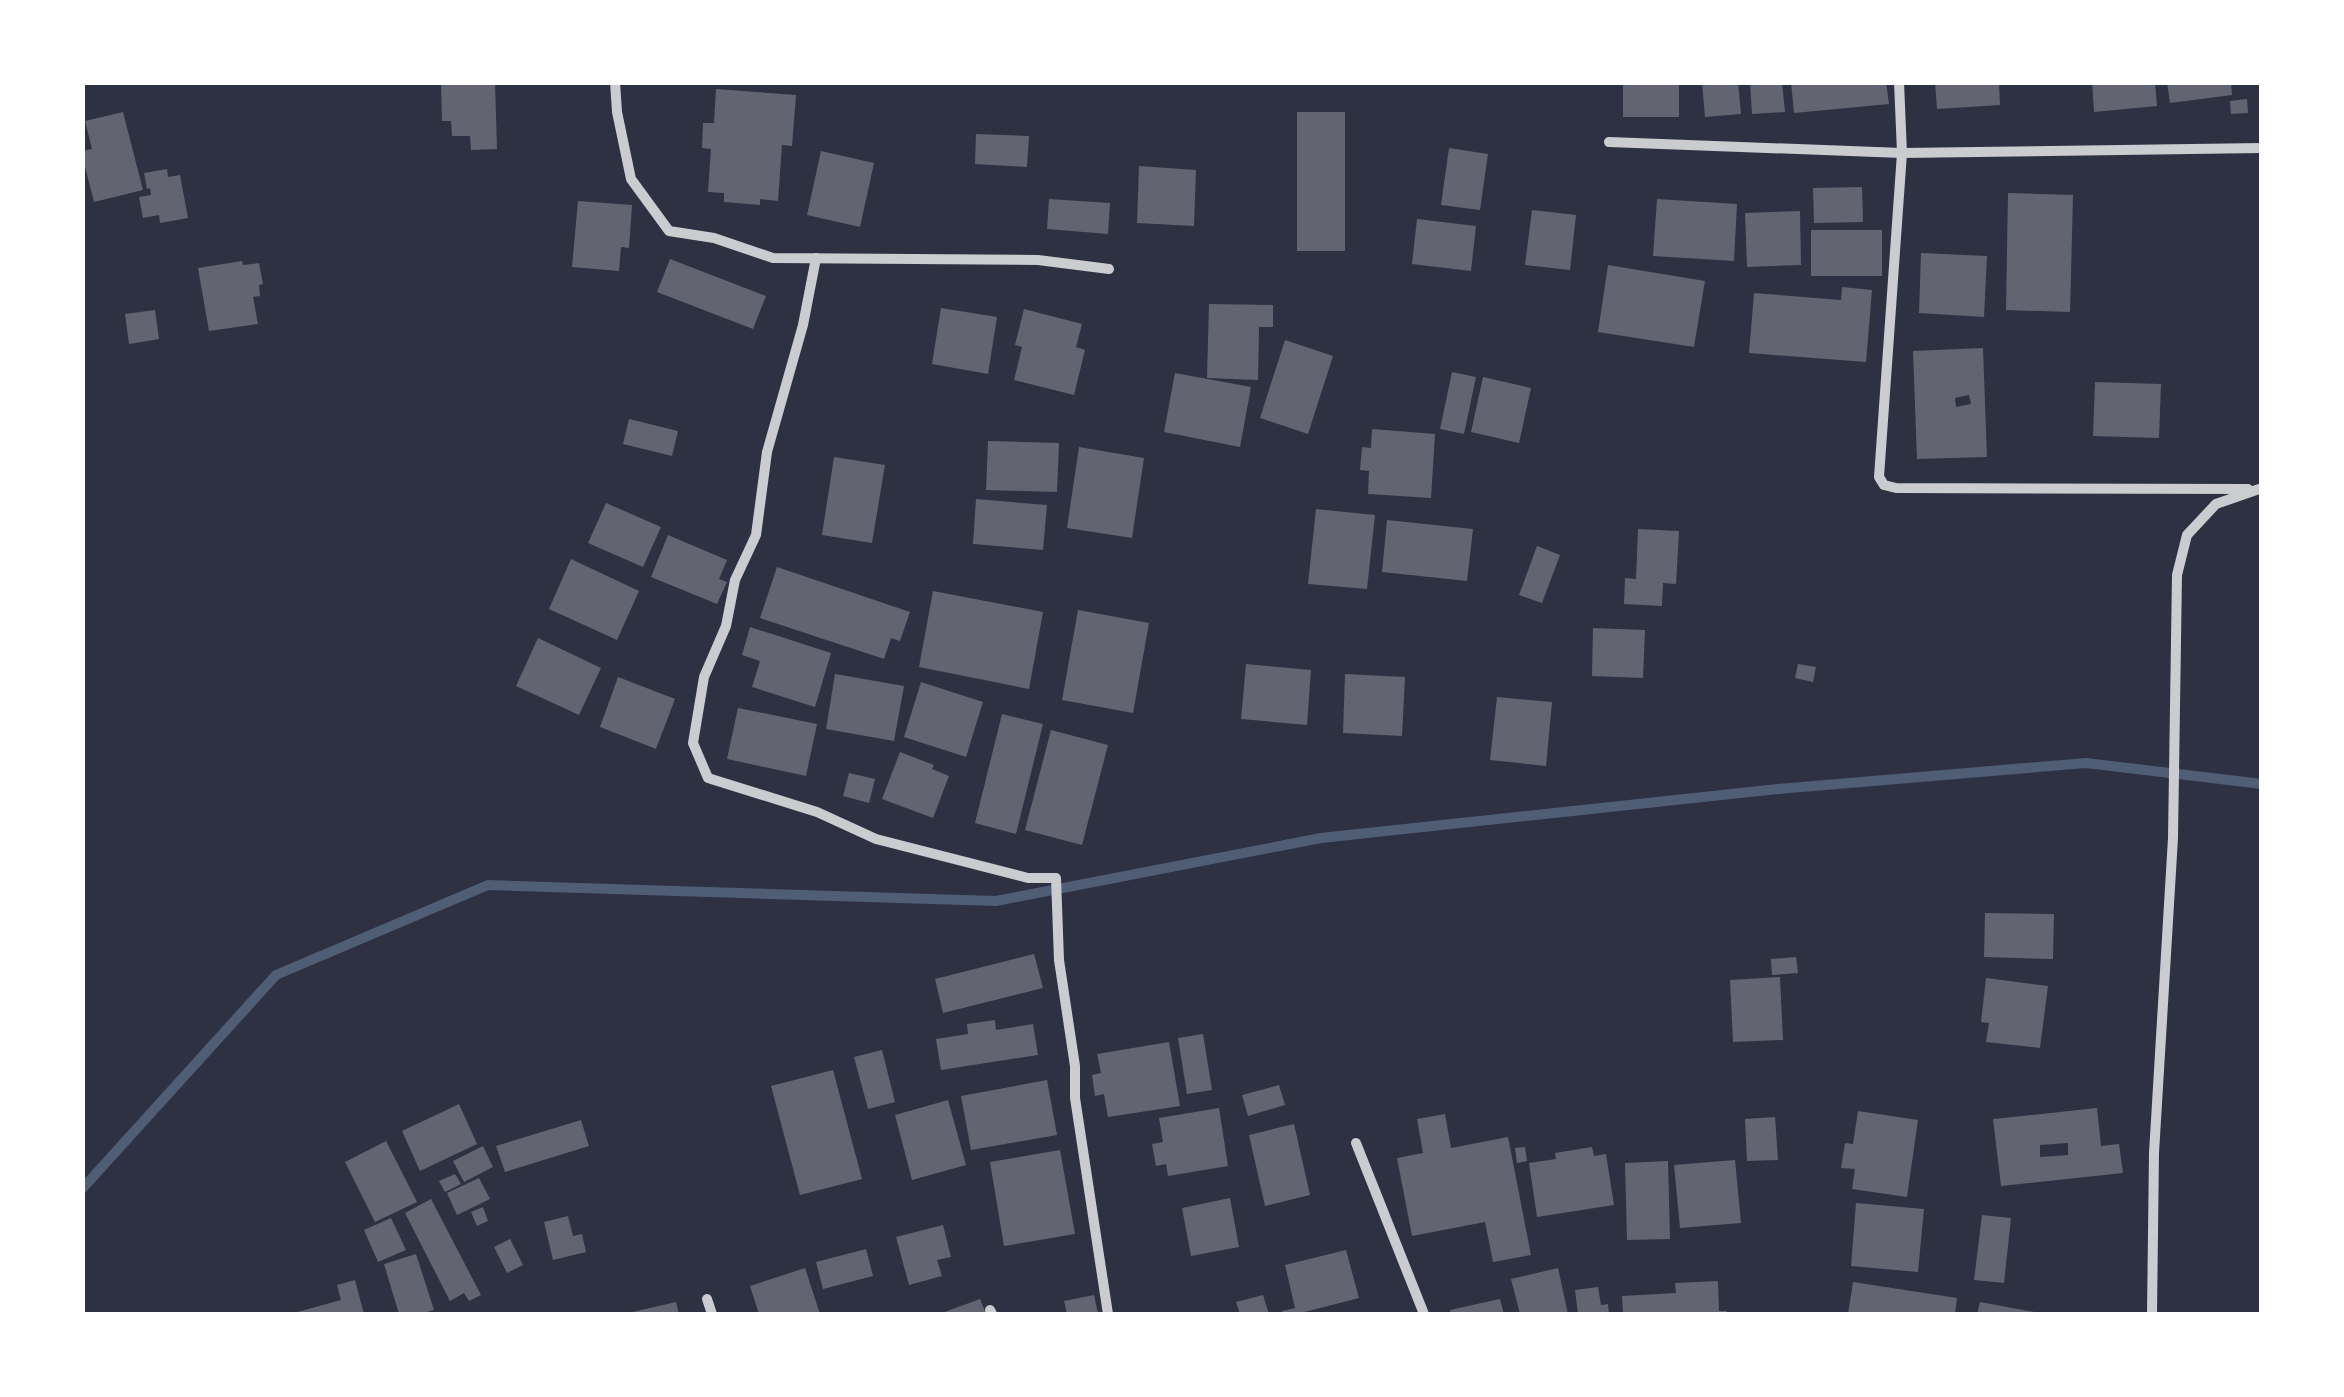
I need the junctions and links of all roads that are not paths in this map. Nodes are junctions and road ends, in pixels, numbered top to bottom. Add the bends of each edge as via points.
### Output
1 (615, 82) edge
2 (1899, 82) edge
3 (1609, 142) dead end
4 (2262, 148) edge
5 (1902, 153) junction
6 (816, 258) junction
7 (1108, 269) dead end
8 (2258, 489) edge
9 (1356, 1143) dead end
10 (707, 1299) dead end
11 (712, 1314) edge
12 (1108, 1314) edge
13 (1424, 1314) edge
14 (2152, 1314) edge

1 - 6 street via 631,179 669,231 774,258
2 - 5 street
3 - 5 street
4 - 5 street
5 - 8 street via 1879,477 1884,484
6 - 7 street via 1038,260
6 - 12 street via 767,452 756,536 704,677 694,744 708,778 876,838 1028,878 1056,878 1058,960
8 - 14 street via 2216,504 2187,534 2177,576
9 - 13 street
10 - 11 street

